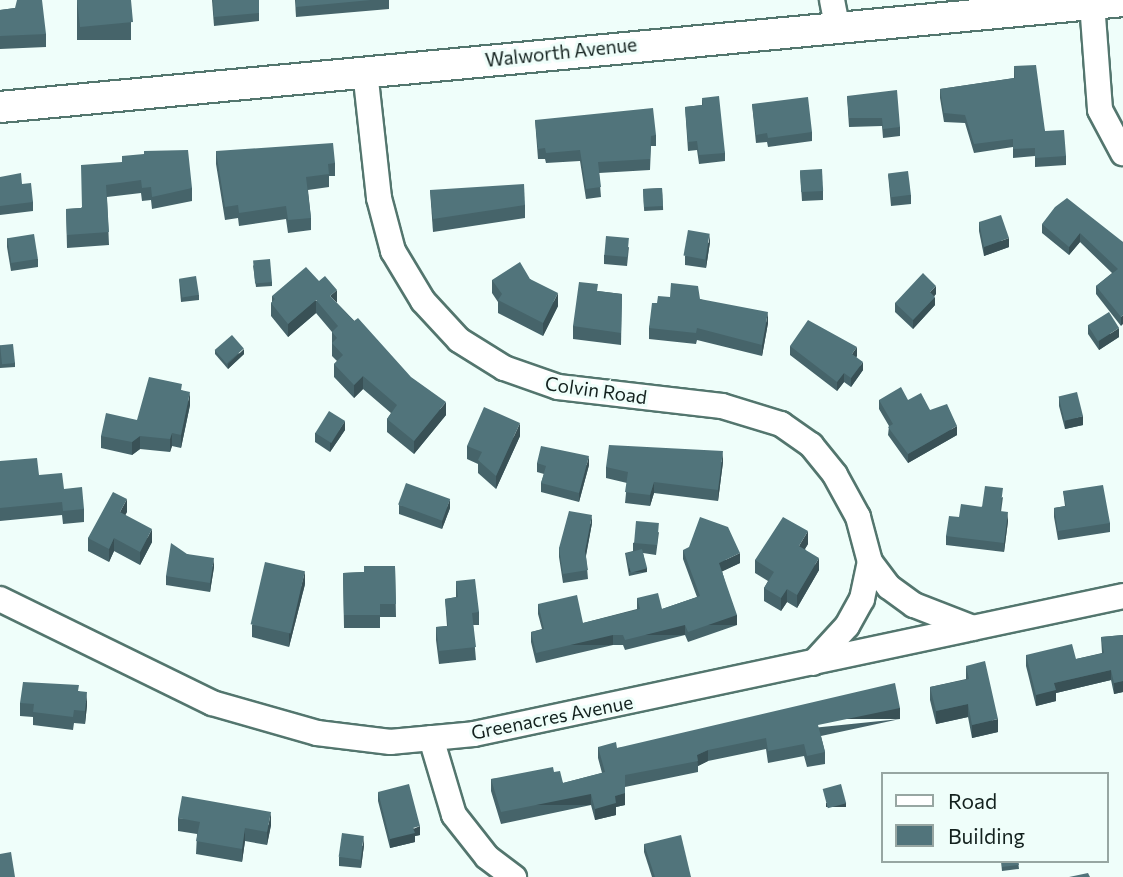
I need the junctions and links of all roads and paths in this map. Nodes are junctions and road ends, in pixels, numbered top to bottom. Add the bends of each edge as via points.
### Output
1 (1123, 1) edge
2 (1092, 3) junction
3 (834, 13) edge
4 (365, 71) junction
5 (0, 107) edge
6 (1123, 153) edge
7 (870, 562) junction
8 (1123, 596) edge
9 (0, 598) edge
10 (973, 628) junction
11 (812, 663) junction
12 (431, 738) junction
13 (514, 877) edge

1 - 2 street, Walworth Avenue
2 - 3 street, Walworth Avenue
2 - 6 street via 1096,90 1108,133
3 - 4 street, Walworth Avenue
4 - 5 street, Walworth Avenue
4 - 7 street, Colvin Road via 384,219 407,276 438,320 482,355 533,380 558,387 722,406 781,424 811,445 850,497
7 - 10 street, Colvin Road via 889,587 914,605
7 - 11 street, Colvin Road via 862,599 847,626
8 - 10 street, Greenacres Avenue
9 - 12 street, Greenacres Avenue via 174,687 249,716 352,738 390,742
10 - 11 street, Greenacres Avenue
11 - 12 street, Greenacres Avenue via 474,734
12 - 13 street via 454,815 487,857

